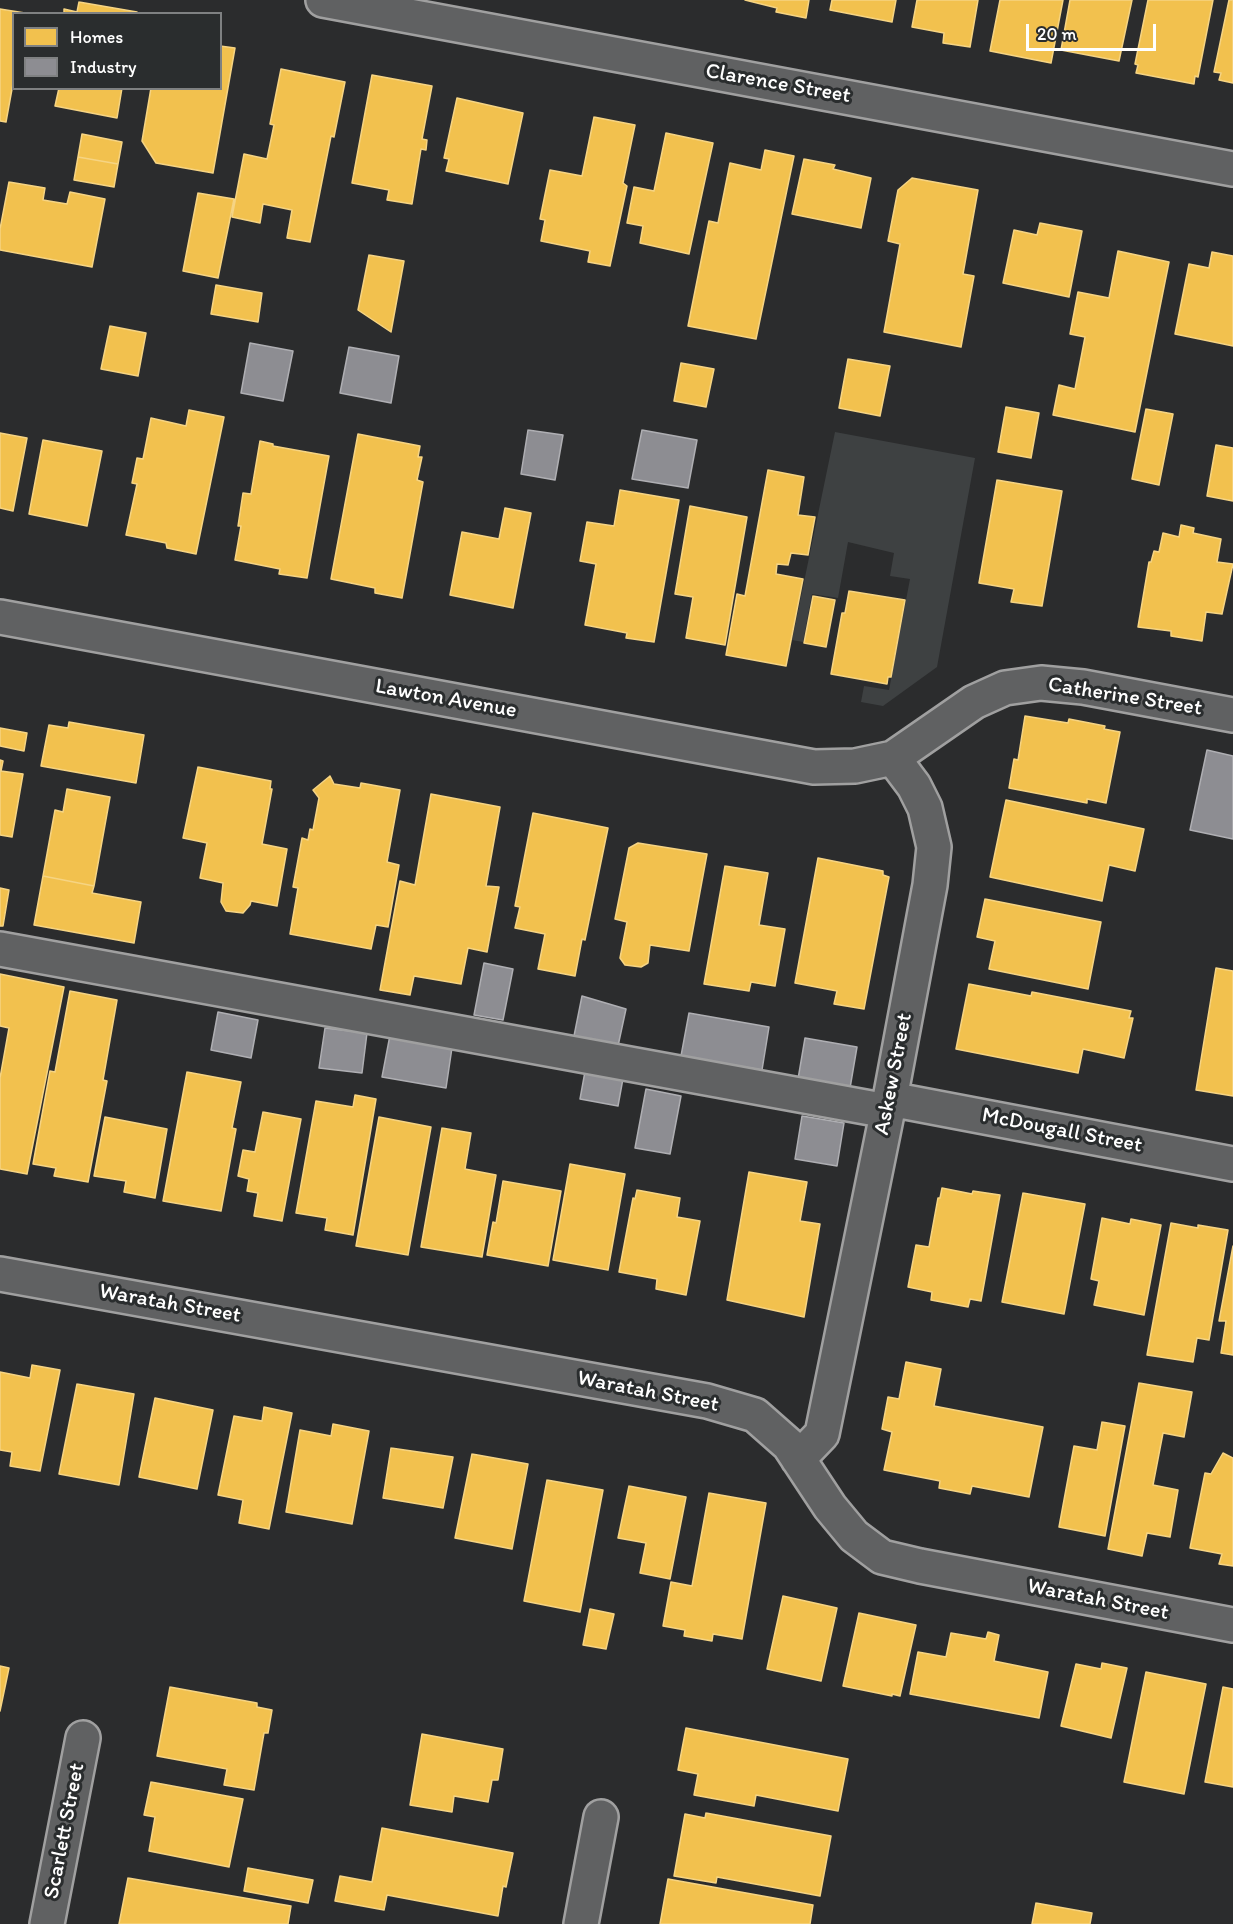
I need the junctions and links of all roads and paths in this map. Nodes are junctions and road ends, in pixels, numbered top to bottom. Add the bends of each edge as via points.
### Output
1 (324, 0) edge
2 (1233, 169) edge
3 (0, 617) edge
4 (1233, 715) edge
5 (893, 758) junction
6 (0, 949) edge
7 (889, 1105) junction
8 (1233, 1164) edge
9 (0, 1274) edge
10 (798, 1459) junction
11 (1233, 1625) edge
12 (83, 1738) dead end
13 (601, 1817) dead end
14 (47, 1924) edge
15 (581, 1924) edge

1 - 2 street, Clarence Street
3 - 5 street, Lawton Avenue via 814,767 855,766
4 - 5 street, Catherine Street via 1041,683 1005,688 974,702
5 - 7 street, Askew Street via 925,808 934,847
6 - 7 street, McDougall Street
7 - 8 street, McDougall Street
7 - 10 street, Askew Street via 822,1434
9 - 10 street, Waratah Street via 707,1401 755,1414 789,1444
10 - 11 street, Waratah Street via 854,1536 882,1557
12 - 14 street, Scarlett Street
13 - 15 street

